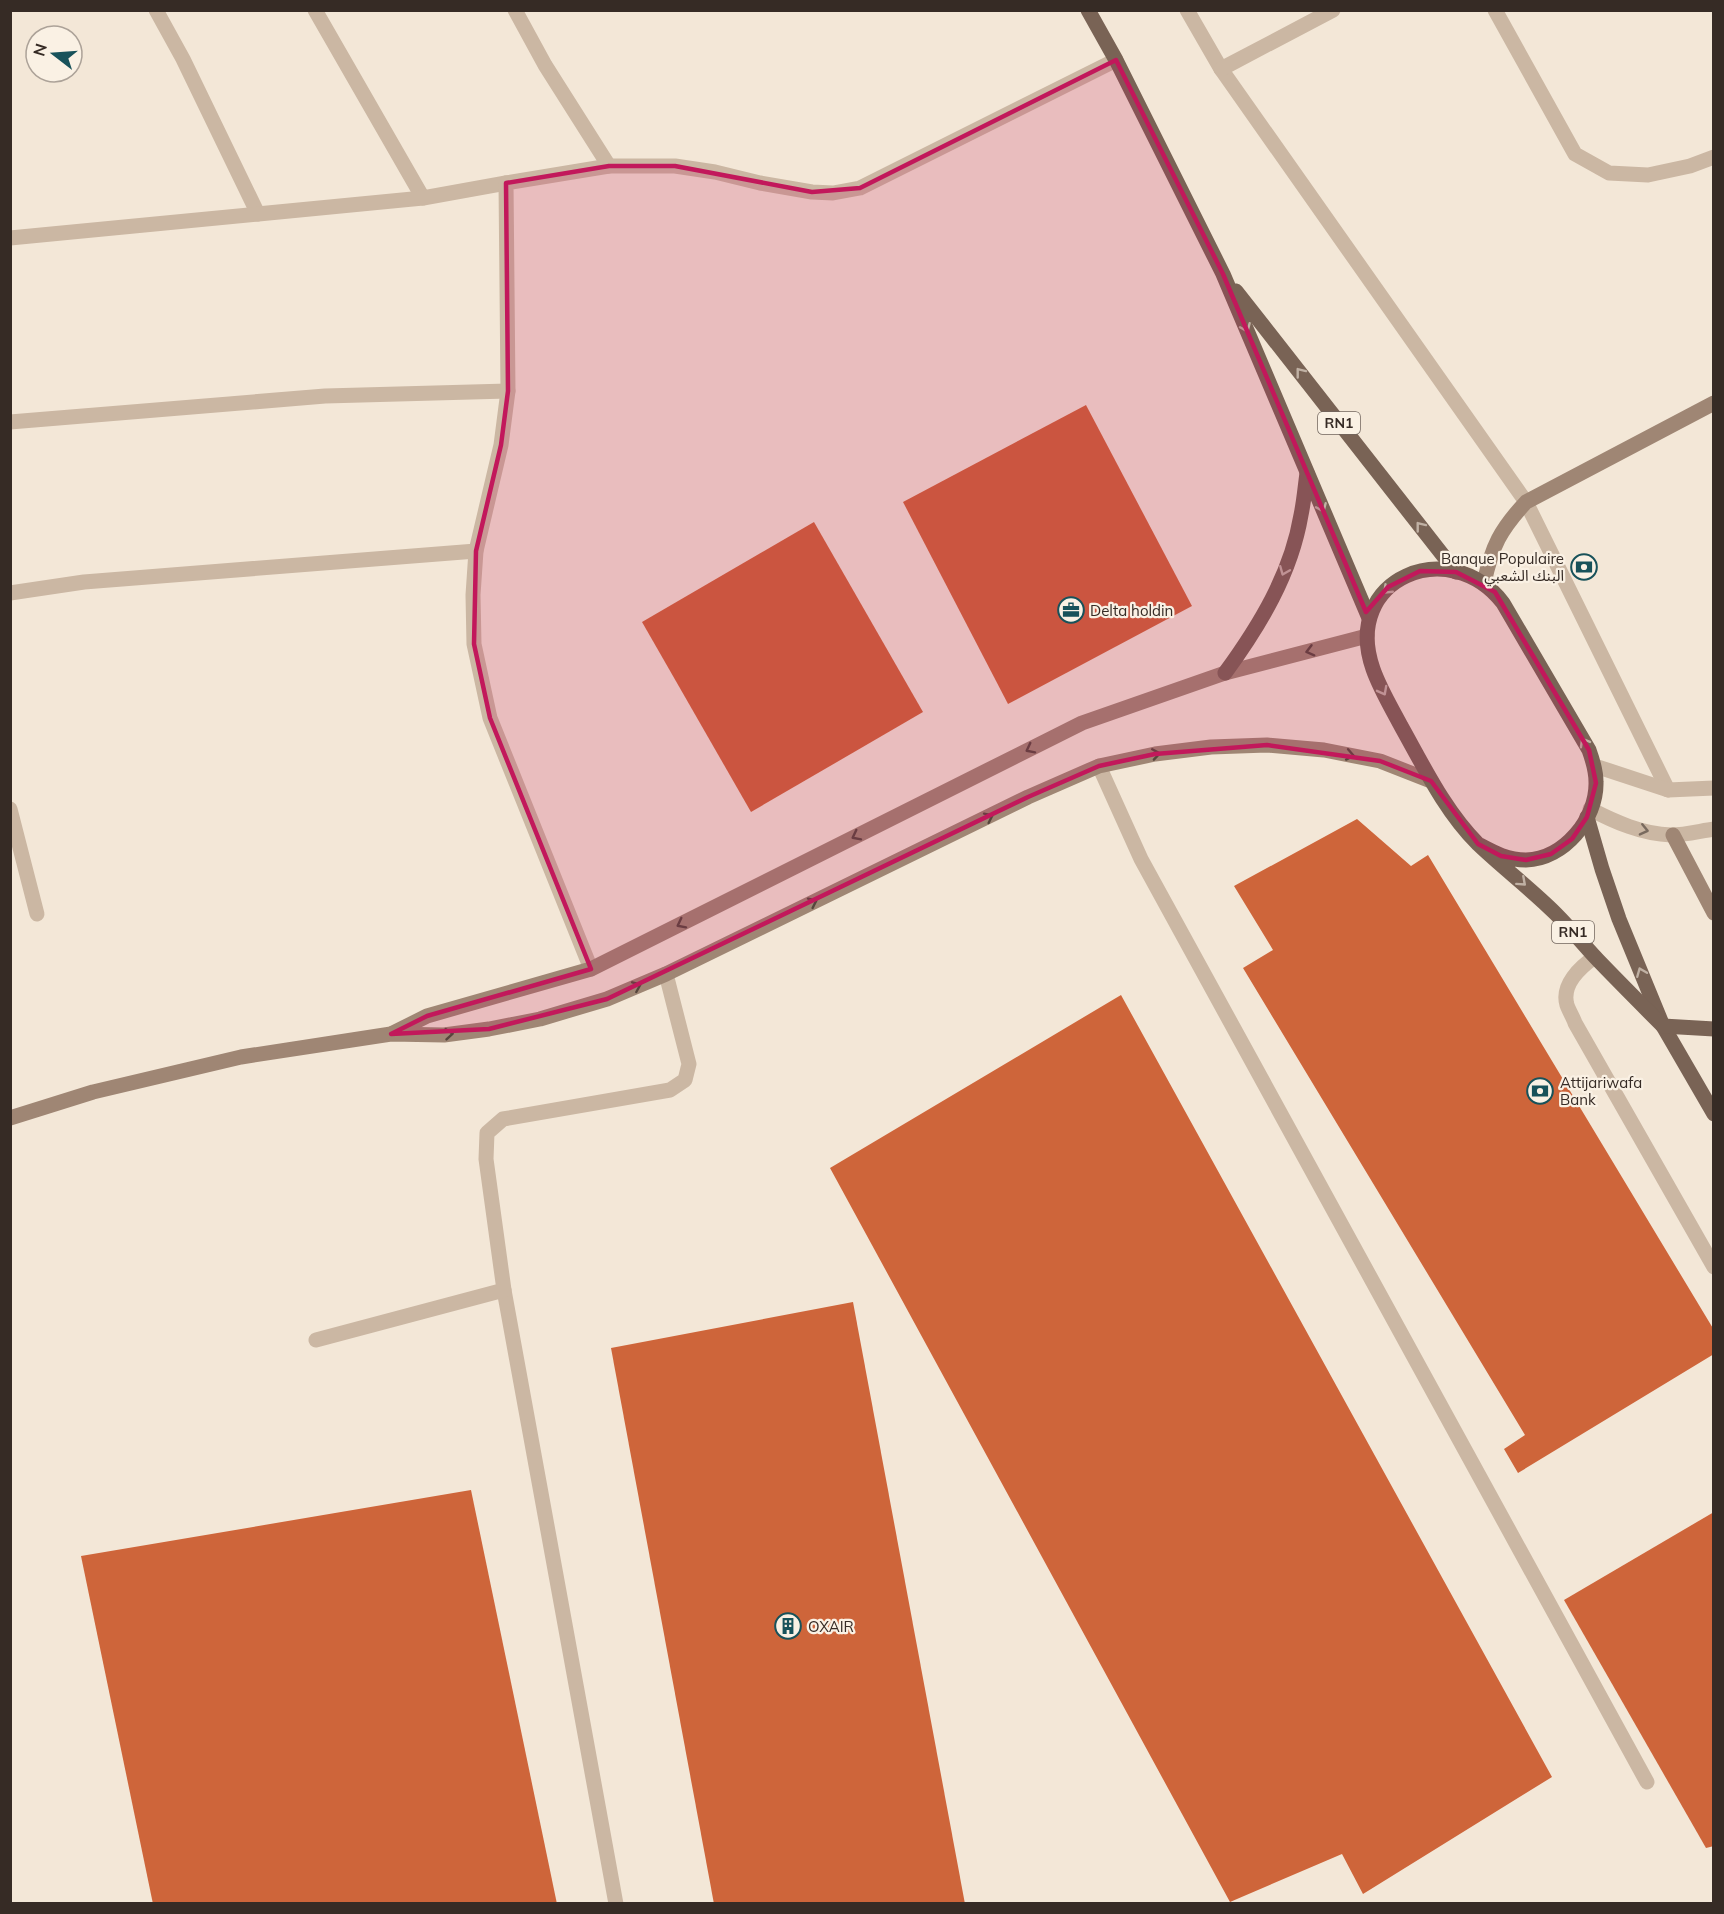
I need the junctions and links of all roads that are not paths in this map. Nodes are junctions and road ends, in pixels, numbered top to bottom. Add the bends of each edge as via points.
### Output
1 (156, 10) edge
2 (315, 10) edge
3 (515, 10) edge
4 (1088, 10) edge
5 (1186, 10) edge
6 (1333, 10) edge
7 (1495, 10) edge
8 (1116, 60) junction
9 (1221, 69) junction
10 (1713, 157) edge
11 (609, 166) junction
12 (506, 183) junction
13 (423, 198) junction
14 (258, 213) junction
15 (10, 238) edge
16 (1223, 274) junction
17 (508, 391) junction
18 (1713, 403) edge
19 (10, 422) edge
20 (1307, 473) junction
21 (1526, 502) junction
22 (476, 551) junction
23 (1456, 572) junction
24 (1484, 583) junction
25 (10, 593) edge
26 (1369, 618) junction
27 (1367, 636) junction
28 (1225, 673) junction
29 (1099, 766) junction
30 (1595, 766) junction
31 (1431, 781) junction
32 (1713, 788) edge
33 (1668, 790) junction
34 (10, 809) edge
35 (1588, 813) junction
36 (1713, 829) edge
37 (1673, 835) junction
38 (1478, 844) junction
39 (1713, 913) edge
40 (37, 914) dead end
41 (1595, 957) junction
42 (591, 969) junction
43 (666, 974) junction
44 (1663, 1026) junction
45 (1713, 1029) edge
46 (391, 1034) junction
47 (1713, 1114) edge
48 (10, 1118) edge
49 (1713, 1267) edge
50 (504, 1290) junction
51 (316, 1340) dead end
52 (1647, 1782) dead end
53 (616, 1904) edge

1 - 14 street
2 - 13 street
3 - 11 street
4 - 8 main road, RN1
5 - 9 street
6 - 9 street
7 - 10 street via 1575,154 1609,173 1648,175
8 - 11 street via 860,188 812,192 675,166
8 - 16 main road, RN1
9 - 21 street
11 - 12 street
12 - 13 street
12 - 17 street
13 - 14 street
14 - 15 street
16 -> 20 main road, RN1
23 -> 16 main road, RN1
17 - 19 street via 325,396
17 - 22 street via 501,445
18 - 21 street
20 -> 26 main road, RN1
20 -> 28 main road via 1301,516 1285,569 1251,638
21 - 24 street via 1507,522 1497,541
21 - 33 street
22 - 25 street via 84,582
22 - 42 street via 474,644 490,718
23 - 24 main road, RN1
23 -> 26 main road, RN1 via 1438,569 1403,577 1376,601
30 -> 24 main road, RN1 via 1503,603
26 - 27 main road, RN1
27 -> 28 street
27 -> 31 main road, RN1 via 1378,683
28 -> 42 street via 1082,723
29 -> 31 street via 1211,747 1268,746 1324,750 1380,761
43 -> 29 street
29 - 52 street via 1141,860
30 - 33 street
30 - 35 main road, RN1 via 1594,801
31 - 38 main road, RN1
32 - 33 street
34 - 40 street
35 -> 37 street via 1649,832
35 - 38 main road, RN1 via 1572,839 1551,854 1526,860 1509,858
44 -> 35 main road, RN1 via 1616,909
36 - 37 street
37 - 39 street
38 -> 41 main road, RN1 via 1557,915
41 - 44 main road, RN1
41 - 49 street via 1570,980 1566,1002
42 - 46 street via 427,1016
46 -> 43 street via 444,1035 540,1019 607,999
43 - 50 street via 690,1064 685,1080 670,1090 503,1119 487,1134 486,1159
44 - 45 main road
44 - 47 main road, RN1
46 - 48 street via 241,1057 93,1092
50 - 51 street
50 - 53 street

